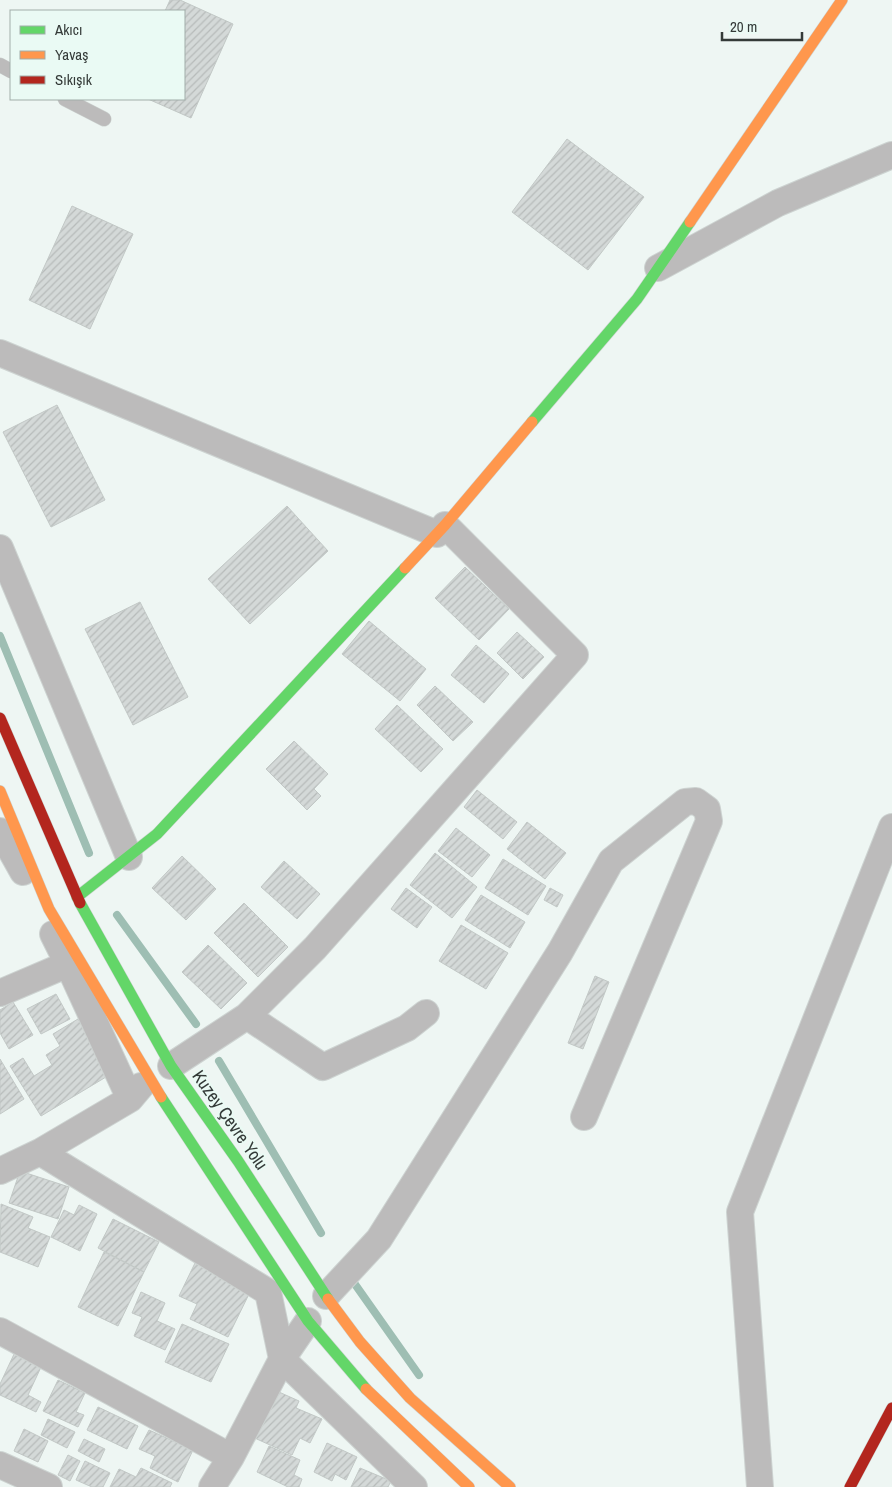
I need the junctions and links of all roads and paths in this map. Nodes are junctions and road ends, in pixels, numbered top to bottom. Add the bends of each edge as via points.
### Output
1 (842, 0) edge
2 (66, 100) edge
3 (104, 119) dead end
4 (892, 155) edge
5 (658, 268) junction
6 (0, 353) edge
7 (441, 529) junction
8 (0, 548) edge
9 (0, 718) edge
10 (0, 791) edge
11 (892, 827) edge
12 (0, 831) edge
13 (886, 848) edge
14 (129, 857) junction
15 (7, 858) edge
16 (77, 897) junction
17 (68, 964) junction
18 (0, 993) edge
19 (426, 1013) dead end
20 (247, 1016) junction
21 (172, 1066) junction
22 (148, 1078) junction
23 (130, 1099) junction
24 (584, 1117) dead end
25 (40, 1152) junction
26 (0, 1171) edge
27 (326, 1296) junction
28 (308, 1322) junction
29 (0, 1331) edge
30 (282, 1359) junction
31 (892, 1408) edge
32 (231, 1456) junction
33 (0, 1465) edge
34 (42, 1485) edge
35 (212, 1487) edge
36 (414, 1487) edge
37 (469, 1487) edge
38 (510, 1487) edge
39 (760, 1487) edge
40 (850, 1487) edge

1 - 5 main road
2 - 3 lane
4 - 5 street via 778,202
5 - 7 main road via 637,299
6 - 7 street
7 - 14 main road via 157,834
7 - 20 street via 575,655 315,948
8 - 14 street
9 - 16 main road, Kuzey Çevre Yolu
10 - 22 main road via 49,909
11 - 13 street
12 - 15 street
13 - 39 street via 740,1212
14 - 16 main road
15 - 17 street
16 - 21 main road, Kuzey Çevre Yolu
17 - 18 street
17 - 23 street
19 - 20 street via 407,1028 323,1067
20 - 21 street
21 - 27 main road, Kuzey Çevre Yolu
22 - 23 street
22 - 28 main road
23 - 25 street
24 - 27 street via 709,821 707,809 696,801 685,802 611,861 560,952 378,1239
25 - 26 street
25 - 30 street via 268,1292
27 - 38 main road, Kuzey Çevre Yolu via 360,1342 410,1398
28 - 30 street
28 - 37 main road via 337,1359 401,1427
29 - 32 street
30 - 32 street
30 - 36 street
31 - 40 main road
32 - 35 street
33 - 34 street

